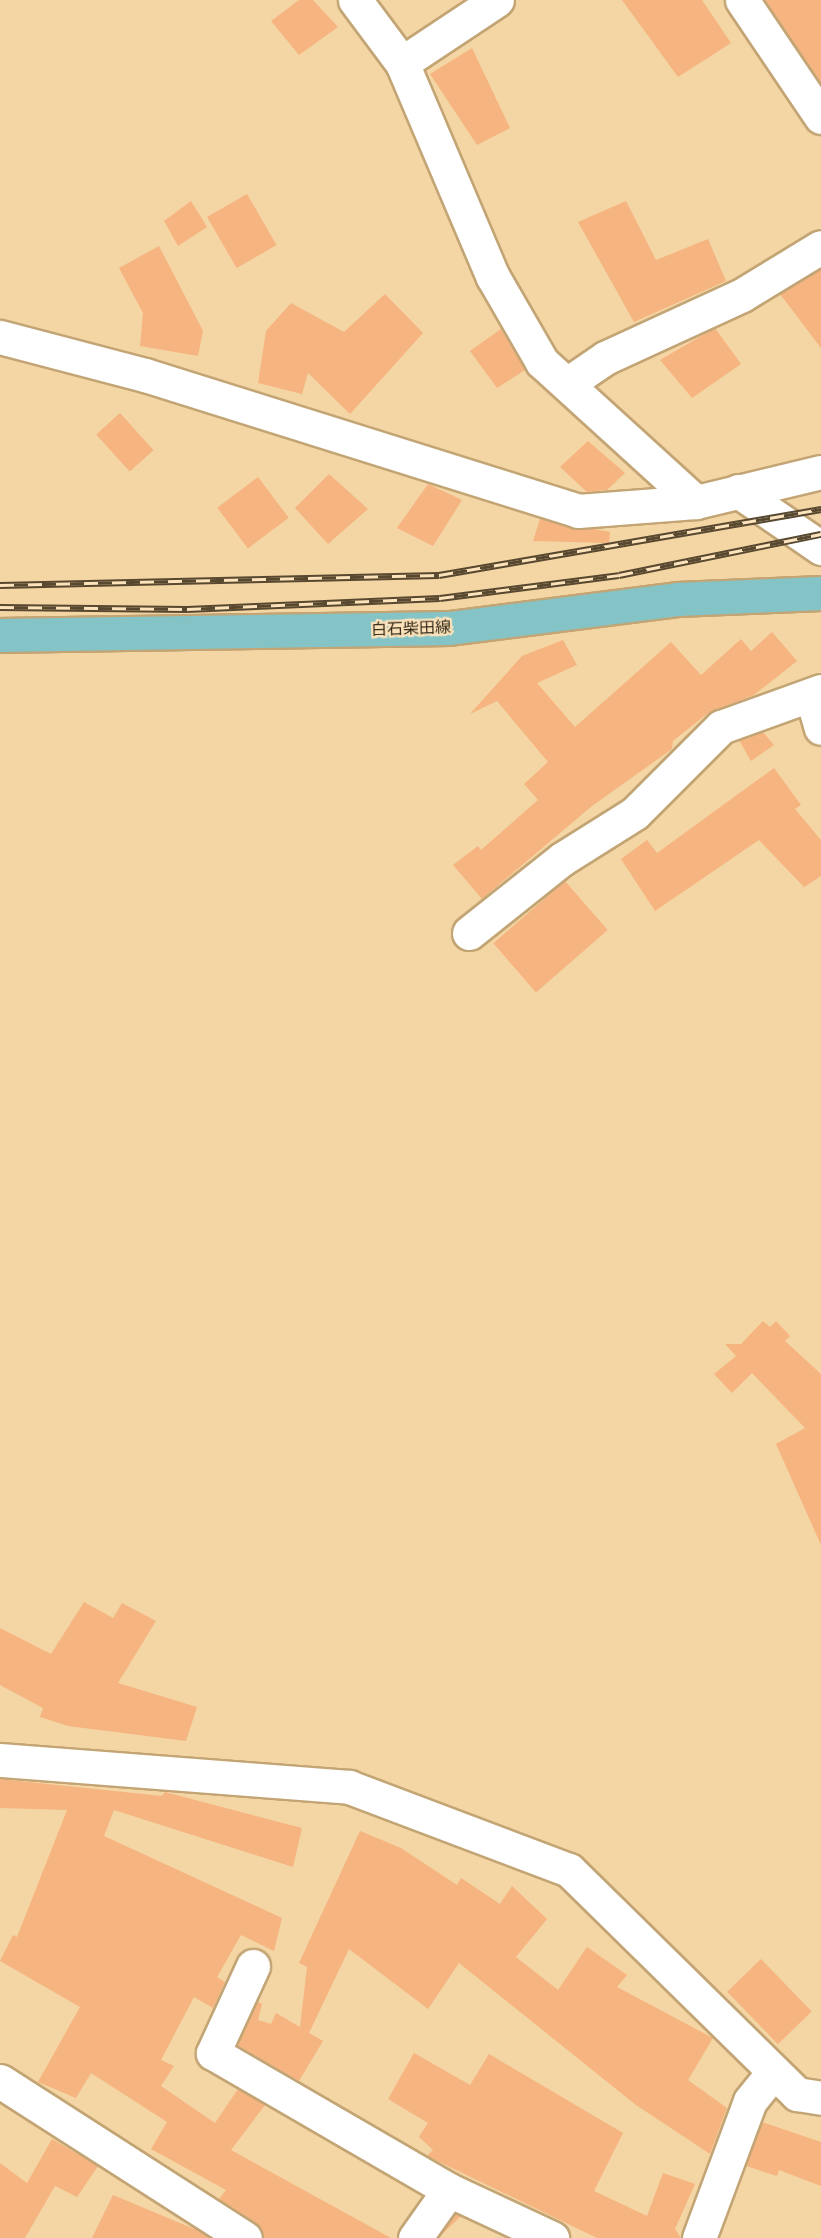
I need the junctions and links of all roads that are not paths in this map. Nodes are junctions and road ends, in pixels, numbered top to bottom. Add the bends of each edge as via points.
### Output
1 (356, 0) edge
2 (497, 0) edge
3 (742, 0) edge
4 (402, 63) junction
5 (821, 117) edge
6 (821, 247) edge
7 (0, 337) edge
8 (567, 384) junction
9 (821, 472) edge
10 (738, 490) junction
11 (696, 502) junction
12 (821, 548) edge
13 (821, 593) edge
14 (0, 635) edge
15 (817, 694) edge
16 (821, 728) edge
17 (469, 933) dead end
18 (0, 1760) edge
19 (253, 1966) dead end
20 (774, 2071) junction
21 (0, 2081) edge
22 (821, 2098) edge
23 (449, 2190) junction
24 (245, 2238) edge
25 (415, 2238) edge
26 (552, 2238) edge
27 (699, 2238) edge

1 - 4 street
2 - 4 street
3 - 5 street
4 - 8 street via 493,277 542,362
6 - 8 street via 742,295 605,358
7 - 11 street via 145,375 578,511
8 - 11 street
9 - 10 street
10 - 11 street
10 - 12 street
13 - 14 main road, 白石柴田線 via 677,599 449,628
15 - 16 street
15 - 17 street via 721,727 635,813 562,859
18 - 20 street via 349,1787 569,1870
19 - 23 street via 213,2053
20 - 22 street via 797,2094
20 - 27 street via 750,2101
21 - 24 street
23 - 25 street
23 - 26 street

